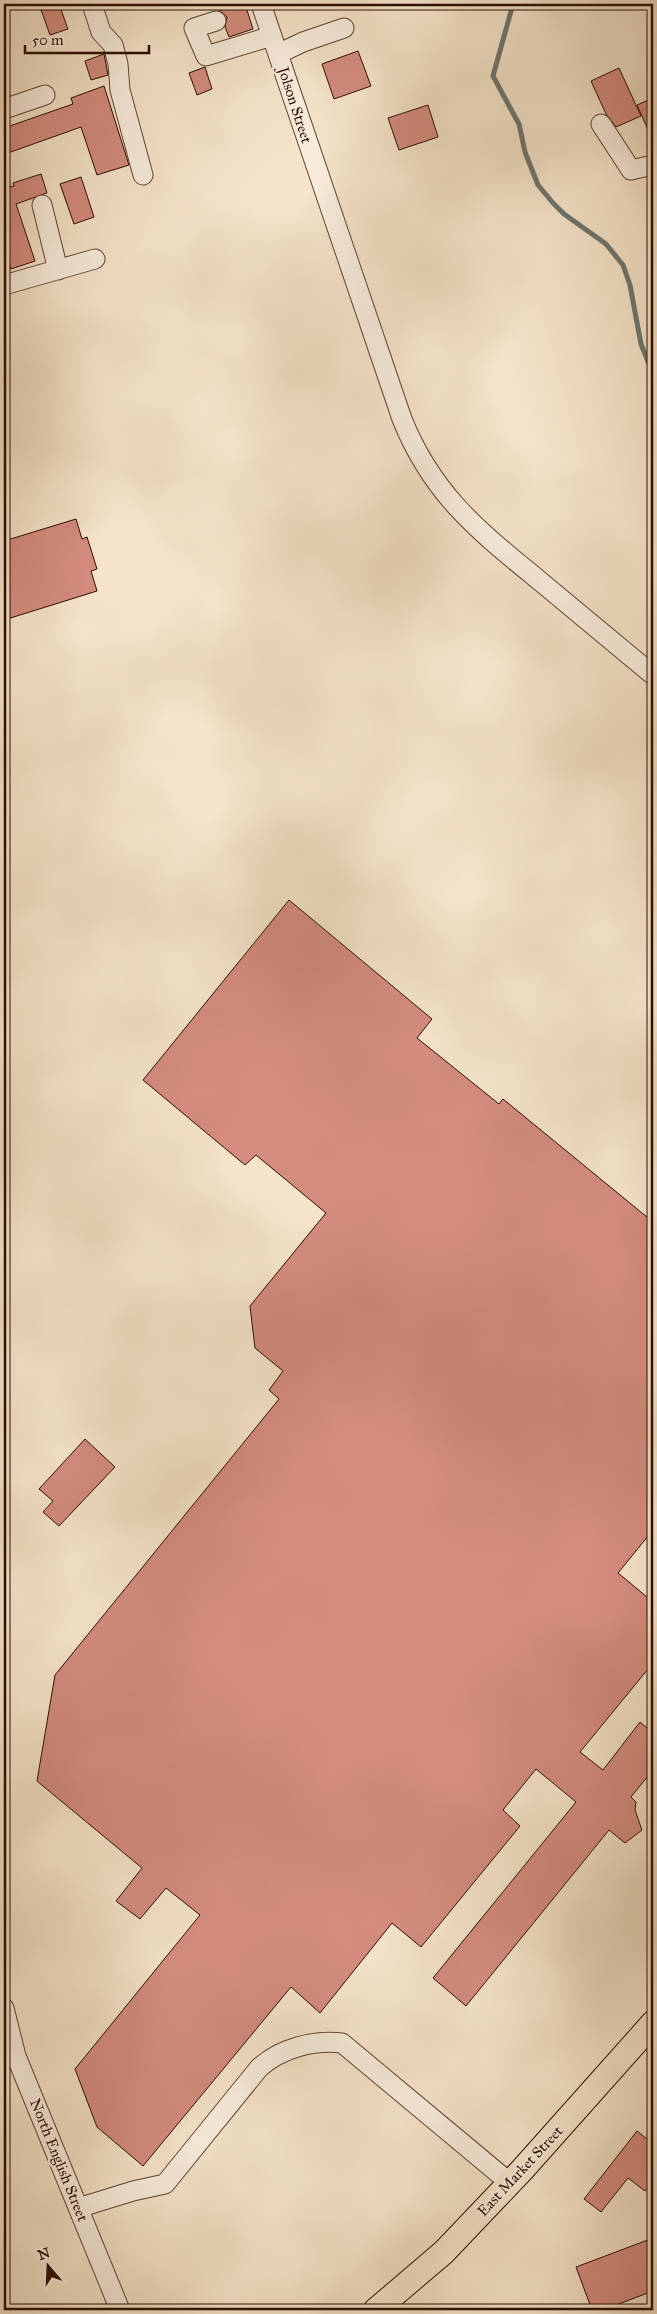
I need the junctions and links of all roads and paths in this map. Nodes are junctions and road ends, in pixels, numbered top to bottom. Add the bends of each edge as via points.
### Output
1 (92, 4) edge
2 (261, 4) edge
3 (216, 20) dead end
4 (344, 28) dead end
5 (272, 36) junction
6 (278, 54) junction
7 (45, 95) dead end
8 (4, 109) edge
9 (601, 124) dead end
10 (653, 165) edge
11 (143, 175) dead end
12 (42, 206) dead end
13 (95, 259) dead end
14 (58, 270) junction
15 (4, 285) edge
16 (653, 674) edge
17 (4, 2008) edge
18 (651, 2029) edge
19 (510, 2183) junction
20 (78, 2208) junction
21 (120, 2310) edge
22 (376, 2310) edge

1 - 11 street via 101,32 112,45 118,64 120,90
2 - 5 street, Jolson Street
3 - 5 street via 194,28 206,56
4 - 6 street
5 - 6 street, Jolson Street
6 - 16 street, Jolson Street via 412,445 440,489 472,525
7 - 8 street
9 - 10 street via 632,170
12 - 14 street
13 - 14 street
14 - 15 street
17 - 20 street, North English Street via 16,2056
18 - 19 main road, East Market Street
19 - 20 street via 342,2043 326,2041 272,2056 164,2184
19 - 22 main road, East Market Street via 444,2252
20 - 21 street, North English Street

